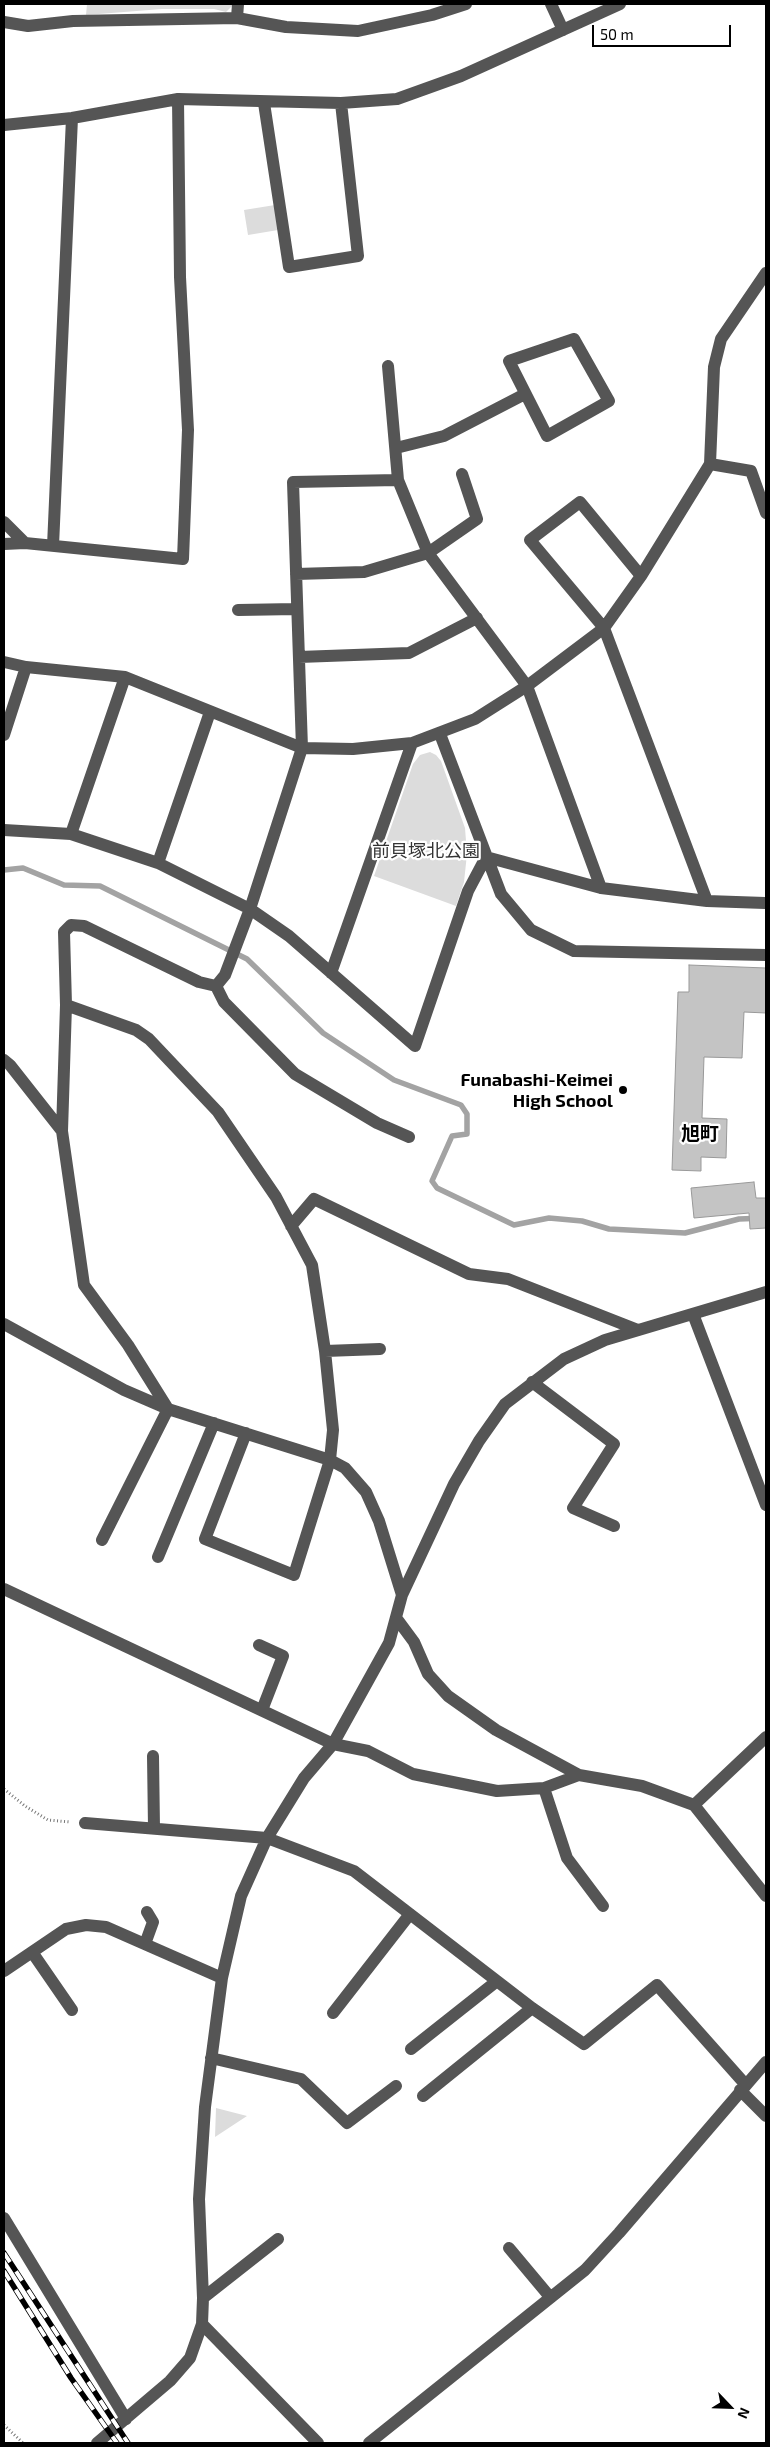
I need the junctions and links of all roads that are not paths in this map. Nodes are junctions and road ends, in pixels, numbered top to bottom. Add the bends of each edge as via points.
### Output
1 (238, 4) edge
2 (466, 4) edge
3 (551, 4) edge
4 (620, 4) edge
5 (237, 18) junction
6 (4, 22) edge
7 (562, 30) junction
8 (178, 99) junction
9 (264, 102) junction
10 (341, 103) junction
11 (72, 118) junction
12 (4, 125) edge
13 (766, 273) edge
14 (388, 366) dead end
15 (524, 394) junction
16 (396, 448) junction
17 (710, 464) junction
18 (462, 474) dead end
19 (398, 480) junction
20 (766, 513) edge
21 (4, 522) edge
22 (24, 543) junction
23 (4, 544) edge
24 (53, 546) junction
25 (428, 553) junction
26 (296, 574) junction
27 (641, 576) junction
28 (296, 608) junction
29 (238, 610) dead end
30 (476, 618) junction
31 (604, 628) junction
32 (299, 657) junction
33 (4, 662) edge
34 (26, 667) junction
35 (125, 677) junction
36 (527, 686) junction
37 (210, 712) junction
38 (4, 734) edge
39 (440, 734) junction
40 (412, 743) junction
41 (302, 748) junction
42 (4, 830) edge
43 (71, 834) junction
44 (486, 857) junction
45 (158, 862) junction
46 (601, 888) junction
47 (707, 901) junction
48 (765, 903) edge
49 (250, 909) junction
50 (766, 955) edge
51 (331, 973) junction
52 (216, 986) junction
53 (66, 1005) junction
54 (4, 1060) edge
55 (62, 1131) junction
56 (409, 1137) dead end
57 (291, 1226) junction
58 (766, 1292) edge
59 (693, 1314) junction
60 (4, 1324) edge
61 (638, 1330) junction
62 (380, 1349) dead end
63 (325, 1352) junction
64 (532, 1382) junction
65 (168, 1409) junction
66 (214, 1423) junction
67 (246, 1433) junction
68 (330, 1460) junction
69 (766, 1505) edge
70 (614, 1526) dead end
71 (102, 1540) dead end
72 (158, 1557) dead end
73 (4, 1588) edge
74 (402, 1595) junction
75 (397, 1619) junction
76 (259, 1645) dead end
77 (262, 1710) junction
78 (766, 1738) edge
79 (333, 1744) junction
80 (154, 1756) dead end
81 (579, 1776) junction
82 (544, 1788) junction
83 (694, 1805) junction
84 (85, 1823) road end
85 (154, 1828) junction
86 (267, 1838) junction
87 (766, 1896) edge
88 (603, 1906) dead end
89 (147, 1912) dead end
90 (410, 1914) junction
91 (145, 1944) junction
92 (32, 1952) junction
93 (4, 1971) edge
94 (222, 1978) junction
95 (497, 1981) junction
96 (532, 2008) junction
97 (72, 2010) dead end
98 (333, 2013) dead end
99 (411, 2049) dead end
100 (211, 2058) junction
101 (766, 2062) edge
102 (396, 2086) dead end
103 (743, 2087) junction
104 (423, 2096) dead end
105 (766, 2116) edge
106 (4, 2218) edge
107 (278, 2239) dead end
108 (509, 2248) dead end
109 (550, 2297) junction
110 (203, 2298) junction
111 (202, 2324) junction
112 (126, 2419) junction
113 (97, 2443) edge
114 (318, 2443) edge
115 (369, 2443) edge

1 - 5 street
2 - 5 street via 358,31 286,28
3 - 7 street
4 - 7 street
5 - 6 street via 73,21 28,26
7 - 10 street via 461,76 397,99
8 - 9 street
8 - 11 street
8 - 24 street via 180,277 188,430 183,560
9 - 10 street
9 - 10 street via 289,267 358,256
11 - 12 street
11 - 24 street
13 - 17 street via 721,339 714,367
14 - 16 street
15 - 15 street via 547,436 609,401 574,339 510,361
15 - 16 street via 444,436
16 - 19 street
17 - 20 street via 751,471
17 - 27 street
18 - 25 street via 477,519
19 - 25 street
19 - 26 street via 293,482
21 - 22 street
22 - 23 street
22 - 24 street
25 - 26 street via 364,572
25 - 30 street
26 - 28 street
27 - 31 street
27 - 31 street via 580,502 530,540
28 - 29 street
28 - 32 street
30 - 32 street via 409,653
30 - 36 street
31 - 36 street
31 - 47 street
32 - 41 street
33 - 34 street
34 - 35 street
34 - 38 street
35 - 37 street
35 - 43 street
36 - 39 street via 475,719
36 - 46 street
37 - 41 street
37 - 45 street
39 - 40 street
39 - 44 street
40 - 41 street via 353,749
40 - 51 street
41 - 49 street
42 - 43 street
43 - 45 street
44 - 46 street
44 - 50 street via 501,894 531,930 574,950
44 - 51 street via 468,891 415,1046
45 - 49 street
46 - 47 street
47 - 48 street
49 - 51 street via 289,936
49 - 52 street via 224,975
52 - 53 street via 199,982 84,926 71,925 64,932
52 - 56 street via 224,1002 295,1074 377,1123
53 - 55 street
53 - 57 street via 136,1030 149,1039 218,1112 276,1197
54 - 55 street
55 - 65 street via 84,1285 128,1345
57 - 61 street via 314,1199 469,1274 508,1279
57 - 63 street via 312,1265
58 - 59 street
59 - 61 street
59 - 69 street
60 - 65 street via 124,1390
61 - 64 street via 605,1340 564,1359
62 - 63 street
63 - 68 street via 333,1430
64 - 70 street via 614,1444 573,1508
64 - 74 street via 505,1404 479,1441 454,1484
65 - 66 street
65 - 71 street
66 - 67 street
66 - 72 street
67 - 68 street
67 - 68 street via 205,1539 294,1576
68 - 74 street via 345,1468 366,1492 379,1521
73 - 77 street
74 - 75 street
75 - 79 street via 389,1643
75 - 81 street via 414,1642 428,1674 448,1696 496,1730
76 - 77 street via 283,1656
77 - 79 street
78 - 83 street
79 - 82 street via 368,1751 413,1774 497,1791
79 - 86 street via 304,1778
80 - 85 street
81 - 82 street
81 - 83 street via 642,1786
82 - 88 street via 567,1858
83 - 87 street
84 - 85 street
85 - 86 street
86 - 90 street via 354,1871
86 - 94 street via 241,1896
89 - 91 street via 153,1922
90 - 95 street
90 - 98 street
91 - 92 street via 106,1927 86,1925 66,1929
91 - 94 street
92 - 93 street
92 - 97 street
94 - 100 street
95 - 96 street
95 - 99 street
96 - 103 street via 584,2044 657,1985
96 - 104 street
100 - 102 street via 301,2079 347,2123
100 - 110 street via 200,2199
101 - 103 street
103 - 105 street
103 - 109 street via 619,2233 584,2270
106 - 112 street
107 - 110 street
108 - 109 street
109 - 115 street
110 - 111 street
111 - 112 street via 190,2358 170,2381
111 - 114 street
112 - 113 street

